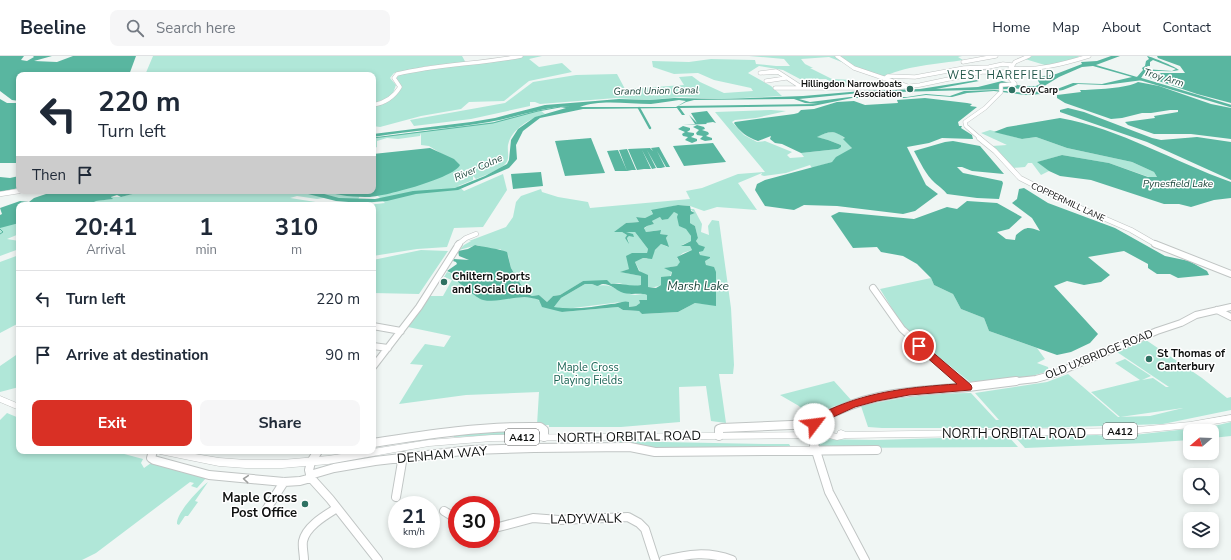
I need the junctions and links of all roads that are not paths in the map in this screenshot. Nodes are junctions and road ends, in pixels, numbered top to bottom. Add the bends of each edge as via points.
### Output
1 (521, 56) edge
2 (837, 56) edge
3 (992, 56) edge
4 (996, 56) edge
5 (1029, 56) edge
6 (1089, 56) edge
7 (963, 62) dead end
8 (1011, 67) junction
9 (777, 72) dead end
10 (1007, 72) junction
11 (784, 77) junction
12 (884, 79) junction
13 (765, 80) dead end
14 (801, 87) junction
15 (910, 87) junction
16 (777, 89) dead end
17 (376, 104) edge
18 (16, 191) edge
19 (0, 194) edge
20 (476, 234) dead end
21 (1231, 274) edge
22 (873, 288) dead end
23 (1231, 307) edge
24 (1217, 310) junction
25 (1231, 317) edge
26 (376, 327) edge
27 (401, 331) junction
28 (376, 346) edge
29 (388, 348) junction
30 (376, 363) edge
31 (967, 388) junction
32 (0, 399) edge
33 (16, 407) edge
34 (1231, 418) edge
35 (814, 424) junction
36 (814, 435) junction
37 (719, 436) junction
38 (544, 437) junction
39 (558, 437) junction
40 (376, 443) edge
41 (557, 447) junction
42 (816, 449) junction
43 (877, 450) dead end
44 (376, 452) edge
45 (152, 454) edge
46 (175, 454) edge
47 (316, 454) edge
48 (363, 454) edge
49 (403, 456) junction
50 (311, 462) junction
51 (310, 476) junction
52 (284, 482) junction
53 (396, 496) edge
54 (337, 508) junction
55 (266, 510) dead end
56 (444, 511) dead end
57 (448, 513) edge
58 (500, 527) edge
59 (304, 560) edge
60 (378, 560) edge
61 (655, 560) edge
62 (664, 560) edge
63 (732, 560) edge
64 (865, 560) edge

1 - 17 street via 397,74 394,78 400,86 397,92
2 - 12 street via 854,68
3 - 4 street
3 - 7 street
5 - 8 street via 1015,62
6 - 8 street via 1042,68 1020,70
8 - 10 street
8 - 12 street via 1003,64 921,76 888,76
9 - 11 street
10 - 15 street via 970,74
10 - 21 street, COPPERMILL LANE via 1014,84 1001,89 985,108 965,122 966,126 995,151 1020,178 1131,230 1162,248
11 - 13 street
11 - 14 street
12 - 15 street
14 - 15 street via 854,90
14 - 16 street
18 - 19 street
20 - 27 street via 457,245 423,301
22 - 31 street via 902,329
23 - 24 street, OLD UXBRIDGE ROAD
24 - 25 street
24 - 31 street, OLD UXBRIDGE ROAD via 1196,315 1054,374 1036,379
26 - 27 street
27 - 29 street
28 - 29 street
29 - 30 street
31 - 35 street, OLD UXBRIDGE ROAD via 909,391 877,397 852,404 819,419
32 - 33 main road
34 - 36 main road, NORTH ORBITAL ROAD / A412 via 1128,431 844,434 842,437
35 - 36 street
35 - 37 street via 720,428
36 - 37 main road, NORTH ORBITAL ROAD / A412
36 - 42 street
37 - 39 main road, NORTH ORBITAL ROAD / A412
38 - 39 main road, NORTH ORBITAL ROAD / A412
38 - 40 street, DENHAM WAY via 544,430 540,427 497,428 448,431
38 - 44 main road, NORTH ORBITAL ROAD / A412 via 492,438
39 - 41 street
41 - 42 street, DENHAM WAY via 630,447 654,452
41 - 49 street, DENHAM WAY via 463,450
42 - 43 street, DENHAM WAY
42 - 64 street via 829,492
52 -> 45 street, DENHAM WAY via 209,475 154,460 151,458
46 - 50 main road, A412 via 246,464
47 - 50 street
48 - 50 main road, NORTH ORBITAL ROAD / A412
49 - 51 street, DENHAM WAY via 332,469
49 - 53 street
50 - 51 street
51 - 52 street, DENHAM WAY via 300,482
51 - 54 street
52 - 55 street
54 - 59 street via 305,534 302,544
54 - 60 street
56 - 57 street
58 - 61 street, LADYWALK via 533,518 559,520 628,517 646,529
62 - 63 street via 701,552

